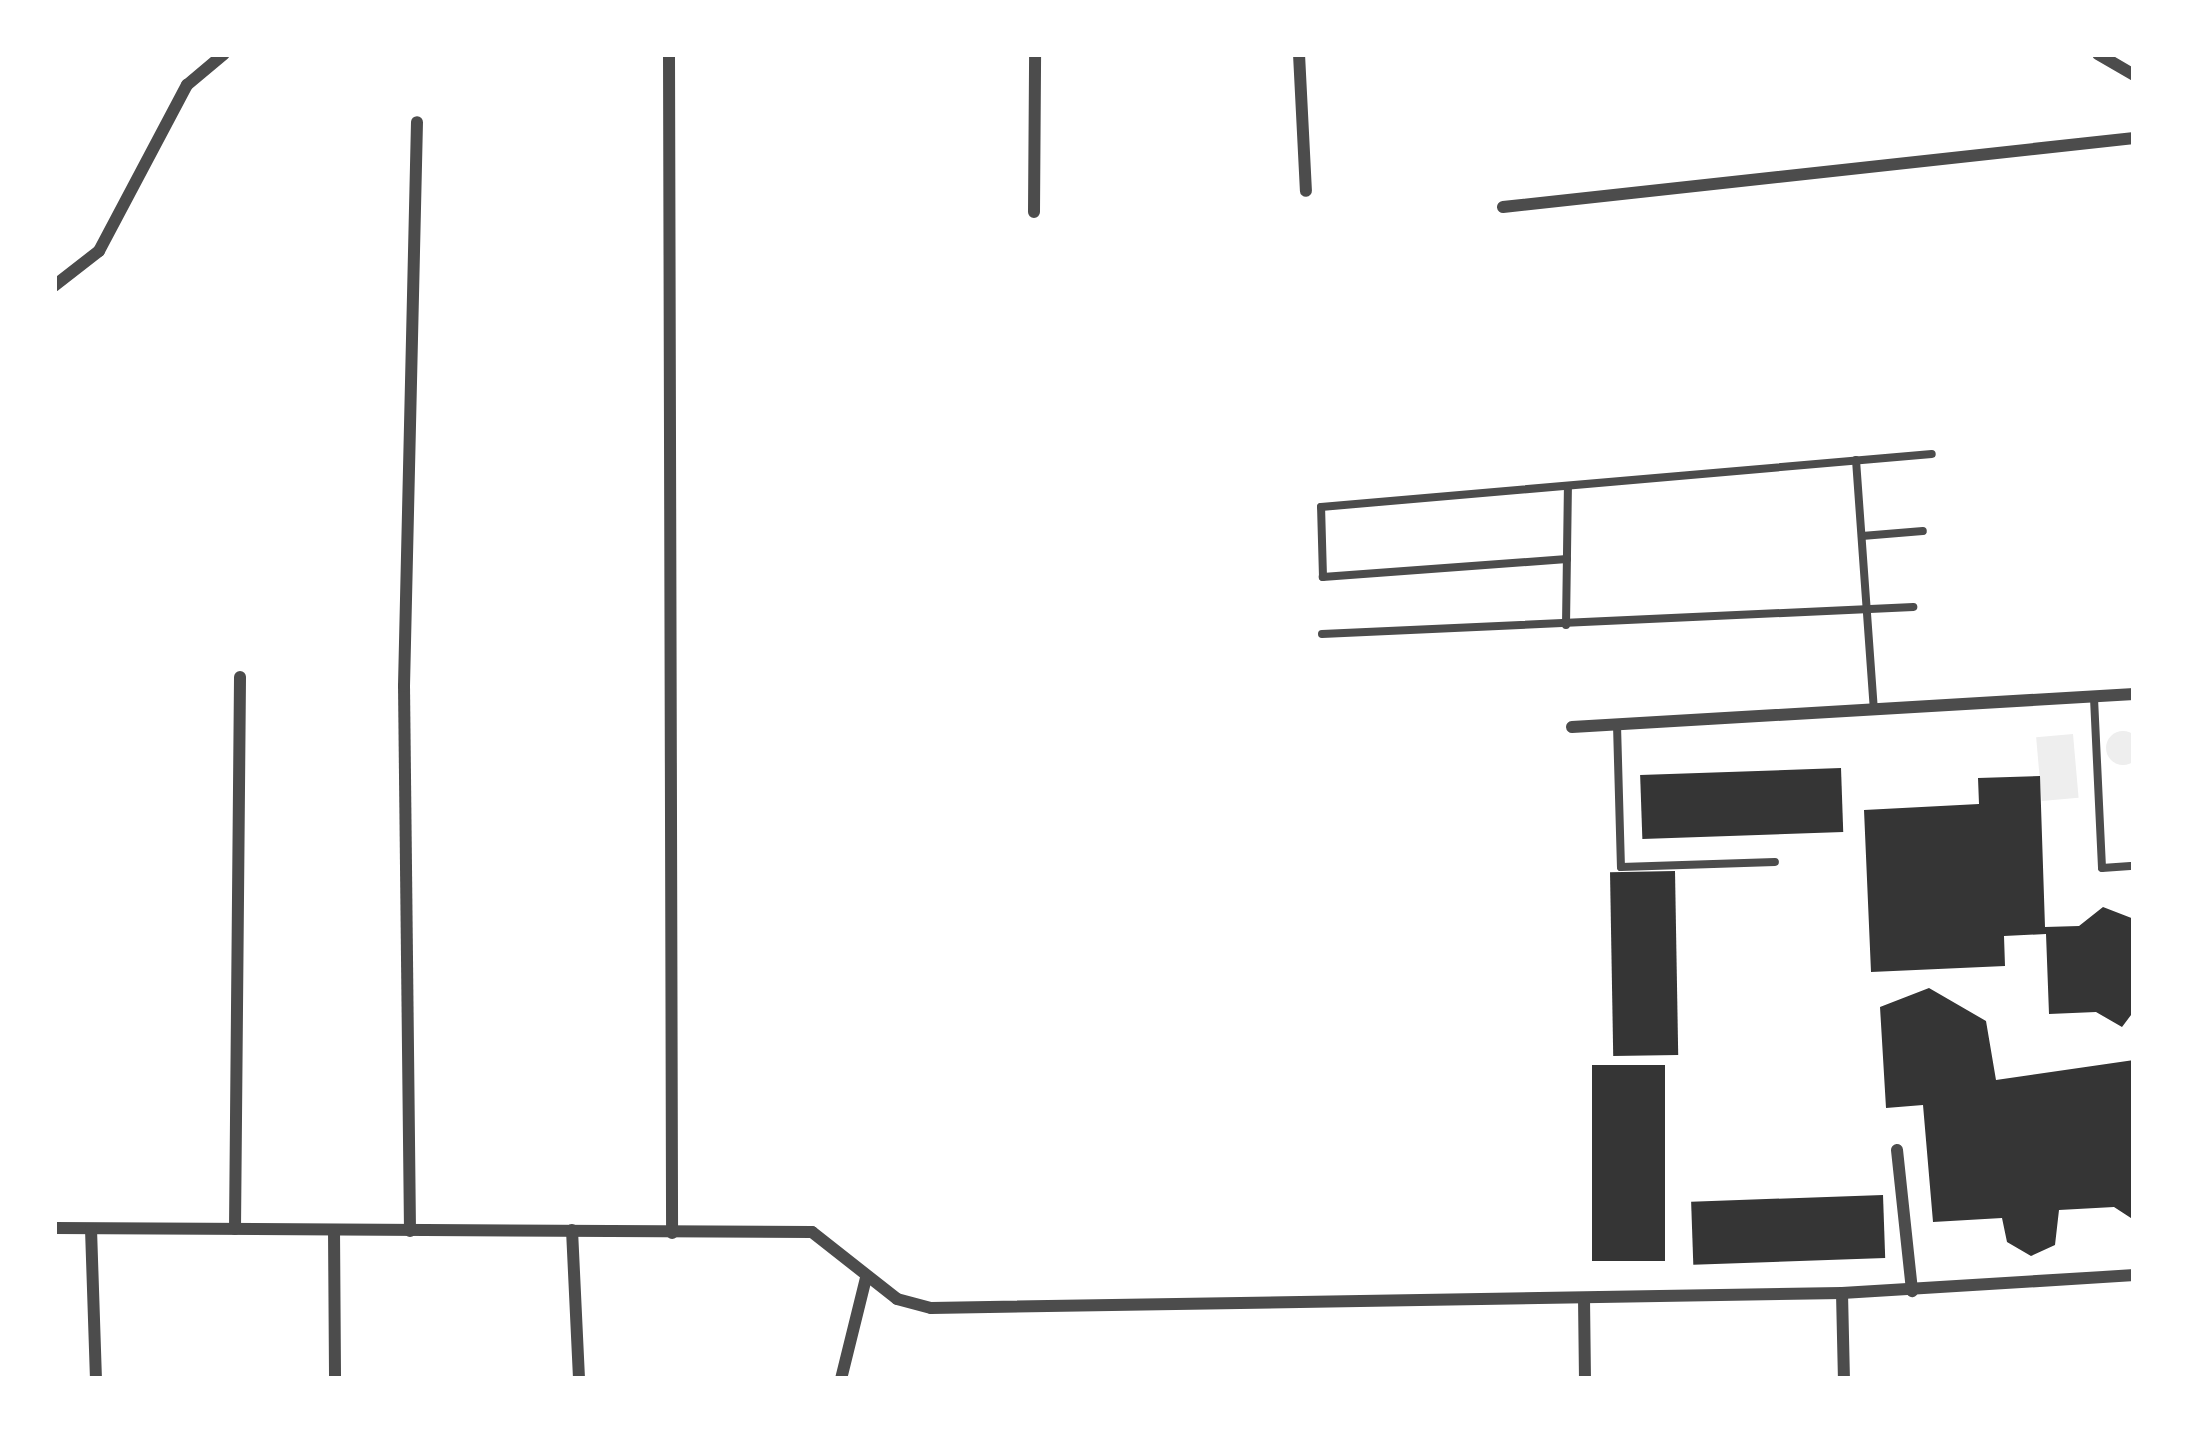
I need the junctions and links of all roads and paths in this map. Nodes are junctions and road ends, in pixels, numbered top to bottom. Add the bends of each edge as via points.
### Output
1 (224, 54) edge
2 (669, 54) edge
3 (1035, 54) edge
4 (1299, 54) edge
5 (2098, 54) edge
6 (2134, 60) edge
7 (2115, 62) junction
8 (2134, 75) edge
9 (417, 122) dead end
10 (2134, 137) edge
11 (1306, 191) dead end
12 (1503, 207) dead end
13 (1034, 212) dead end
14 (54, 286) edge
15 (1932, 454) dead end
16 (1856, 460) junction
17 (1568, 487) junction
18 (1923, 531) dead end
19 (1862, 536) junction
20 (1567, 559) junction
21 (1913, 607) dead end
22 (1868, 609) junction
23 (1566, 625) junction
24 (1322, 634) dead end
25 (240, 677) dead end
26 (2134, 694) edge
27 (2094, 696) junction
28 (1874, 709) junction
29 (1617, 724) junction
30 (1572, 727) dead end
31 (1775, 862) dead end
32 (2134, 866) edge
33 (1897, 1150) dead end
34 (54, 1228) edge
35 (91, 1228) junction
36 (235, 1229) junction
37 (334, 1230) junction
38 (572, 1230) junction
39 (410, 1231) junction
40 (672, 1233) junction
41 (2134, 1275) edge
42 (866, 1279) junction
43 (1912, 1291) junction
44 (1842, 1293) junction
45 (1584, 1298) junction
46 (96, 1379) edge
47 (335, 1379) edge
48 (579, 1379) edge
49 (841, 1379) edge
50 (1585, 1379) edge
51 (1844, 1379) edge

1 - 14 street via 187,85 99,251
2 - 40 street
3 - 13 street
4 - 11 street
5 - 7 street
6 - 7 street
7 - 8 street
9 - 39 street via 404,686
10 - 12 street
15 - 16 lane
16 - 17 lane
16 - 19 lane
17 - 20 lane
17 - 20 lane via 1321,507 1323,577
18 - 19 lane
19 - 22 lane
20 - 23 lane
21 - 22 lane
22 - 23 lane
22 - 28 lane
23 - 24 lane
25 - 36 street
26 - 27 street
27 - 28 street
27 - 32 lane via 2102,868
28 - 29 street
29 - 30 street
29 - 31 lane via 1621,868
33 - 43 street
34 - 35 street
35 - 36 street
35 - 46 street
36 - 37 street
37 - 39 street
37 - 47 street
38 - 39 street
38 - 40 street
38 - 48 street
40 - 42 street via 812,1232 844,1247
41 - 43 street
42 - 45 street via 932,1308
42 - 49 street
43 - 44 street
44 - 45 street
44 - 51 street
45 - 50 street

